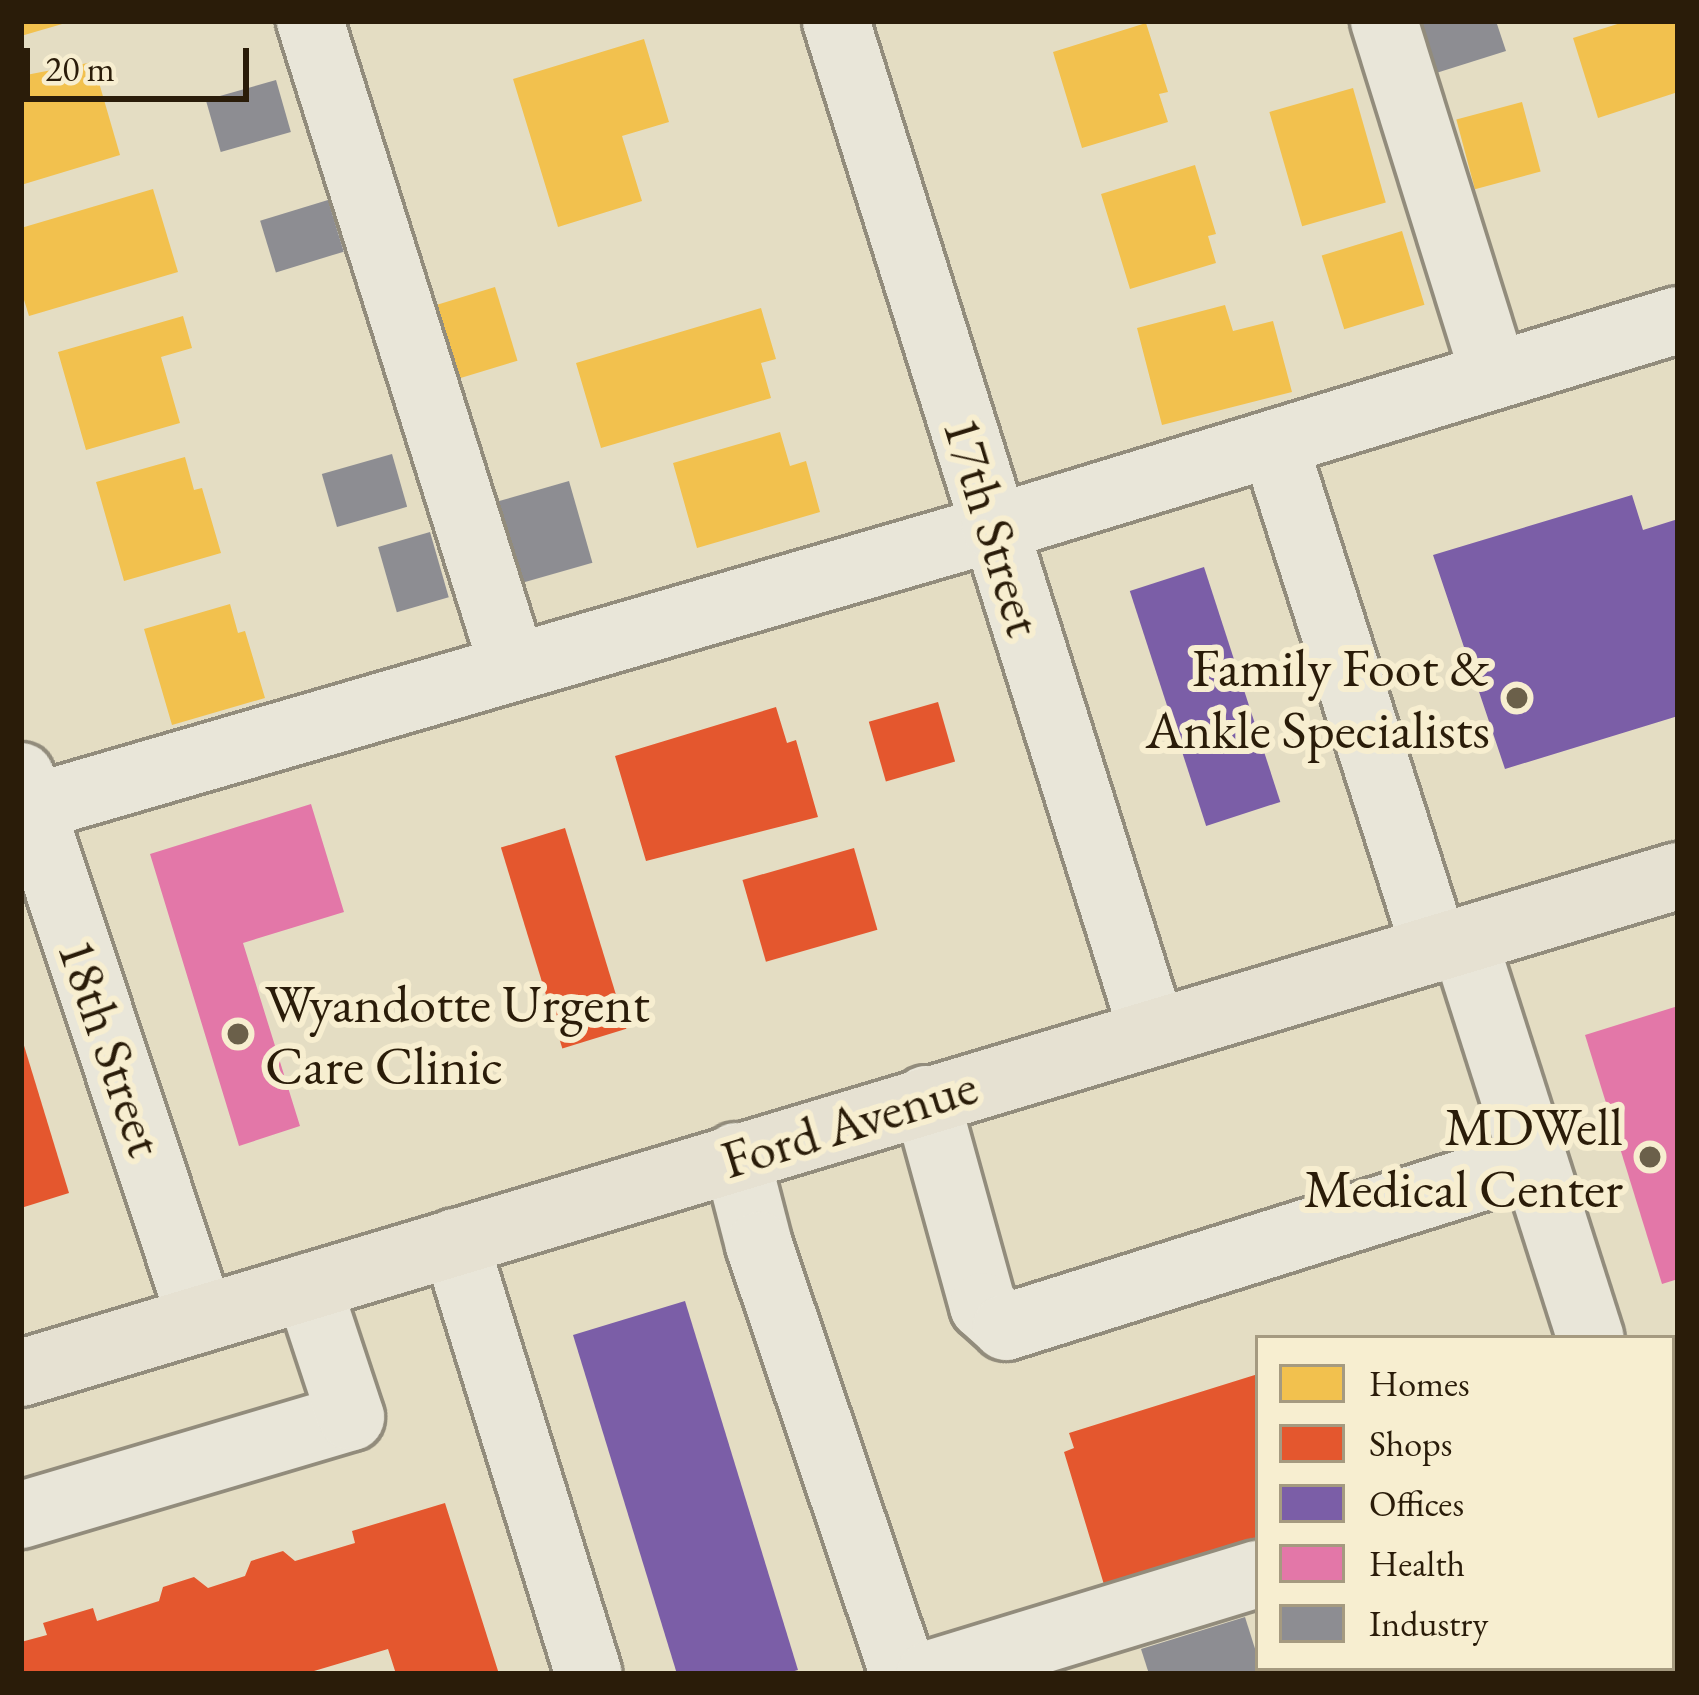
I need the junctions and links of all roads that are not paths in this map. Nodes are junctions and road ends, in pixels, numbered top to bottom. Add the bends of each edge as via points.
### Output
1 (310, 21) edge
2 (836, 21) edge
3 (1384, 21) edge
4 (1678, 320) edge
5 (1494, 375) junction
6 (1274, 442) junction
7 (994, 528) junction
8 (513, 667) junction
9 (24, 798) edge
10 (1678, 876) edge
11 (1449, 945) junction
12 (1152, 1030) junction
13 (926, 1099) junction
14 (736, 1156) junction
15 (1534, 1160) junction
16 (455, 1242) junction
17 (308, 1287) junction
18 (201, 1319) junction
19 (1591, 1335) edge
20 (21, 1373) edge
21 (21, 1515) edge
22 (1255, 1576) edge
23 (1114, 1647) edge
24 (589, 1674) edge
25 (903, 1674) edge
26 (930, 1674) edge

1 - 8 street
2 - 7 street, 17th Street
3 - 5 street
4 - 5 street
5 - 6 street
6 - 7 street
6 - 11 street
7 - 8 street
7 - 12 street, 17th Street
8 - 9 street
9 - 18 street, 18th Street
10 - 11 main road, Ford Avenue
11 - 12 main road, Ford Avenue
11 - 15 street
12 - 13 main road, Ford Avenue
13 - 14 main road, Ford Avenue
13 - 15 street via 983,1306 1006,1328
14 - 16 main road, Ford Avenue
14 - 25 street
15 - 19 street
16 - 17 main road, Ford Avenue
16 - 24 street
17 - 18 main road, Ford Avenue
17 - 21 street via 351,1417
18 - 20 main road, Ford Avenue
22 - 23 street
23 - 26 street

